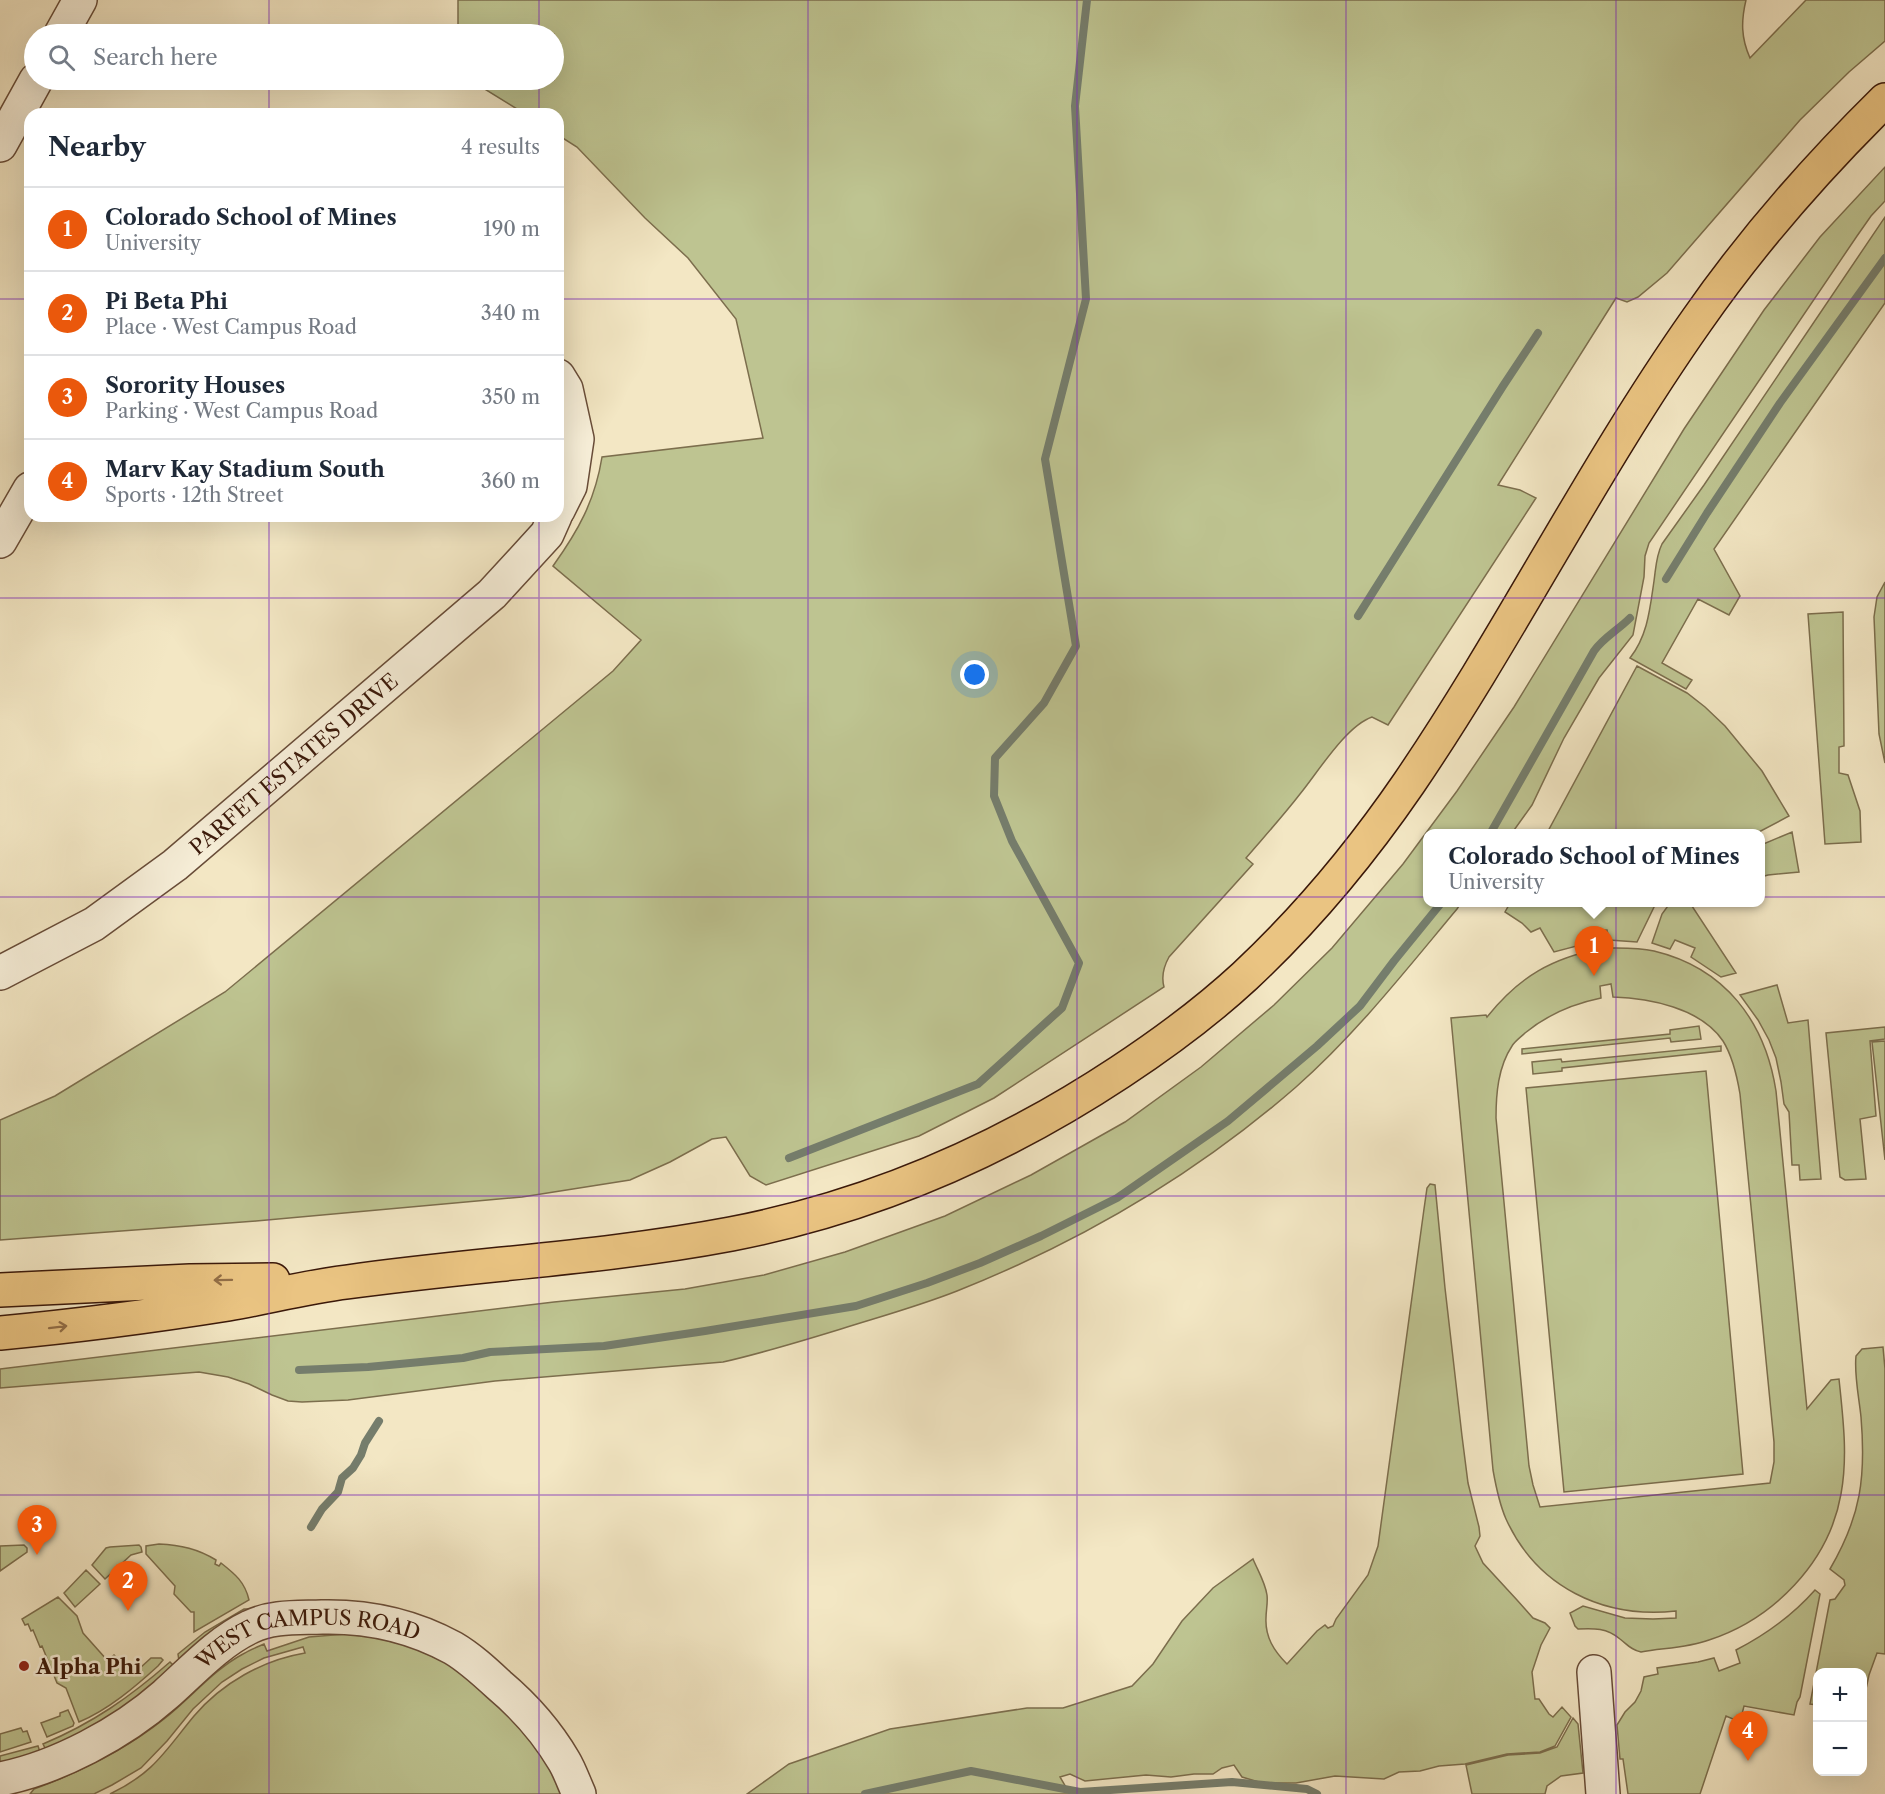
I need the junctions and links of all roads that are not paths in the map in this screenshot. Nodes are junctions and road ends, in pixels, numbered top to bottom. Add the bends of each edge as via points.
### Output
1 (80, 0) edge
2 (67, 24) edge
3 (30, 90) edge
4 (1885, 100) edge
5 (0, 145) edge
6 (564, 386) edge
7 (564, 498) edge
8 (24, 499) edge
9 (552, 522) edge
10 (0, 541) edge
11 (0, 973) edge
12 (344, 1282) junction
13 (0, 1290) edge
14 (0, 1334) edge
15 (1594, 1672) dead end
16 (0, 1779) edge
17 (579, 1794) edge
18 (1603, 1794) edge

1 - 2 street
3 - 5 street
4 - 12 highway via 1779,213 1696,320 1444,730 1370,838 1294,928 1190,1022 1092,1090 1023,1130 950,1166 832,1209 680,1243
6 - 7 street via 577,439 570,486
8 - 10 street
9 - 11 street, PARFET ESTATES DRIVE via 547,534 492,594 175,865 94,924
12 -> 13 highway via 202,1281
14 -> 12 highway via 195,1309
15 - 18 street
16 - 17 street, WEST CAMPUS ROAD via 31,1771 123,1728 211,1654 251,1626 280,1618 339,1617 414,1630 453,1648 475,1664 540,1726 565,1762

